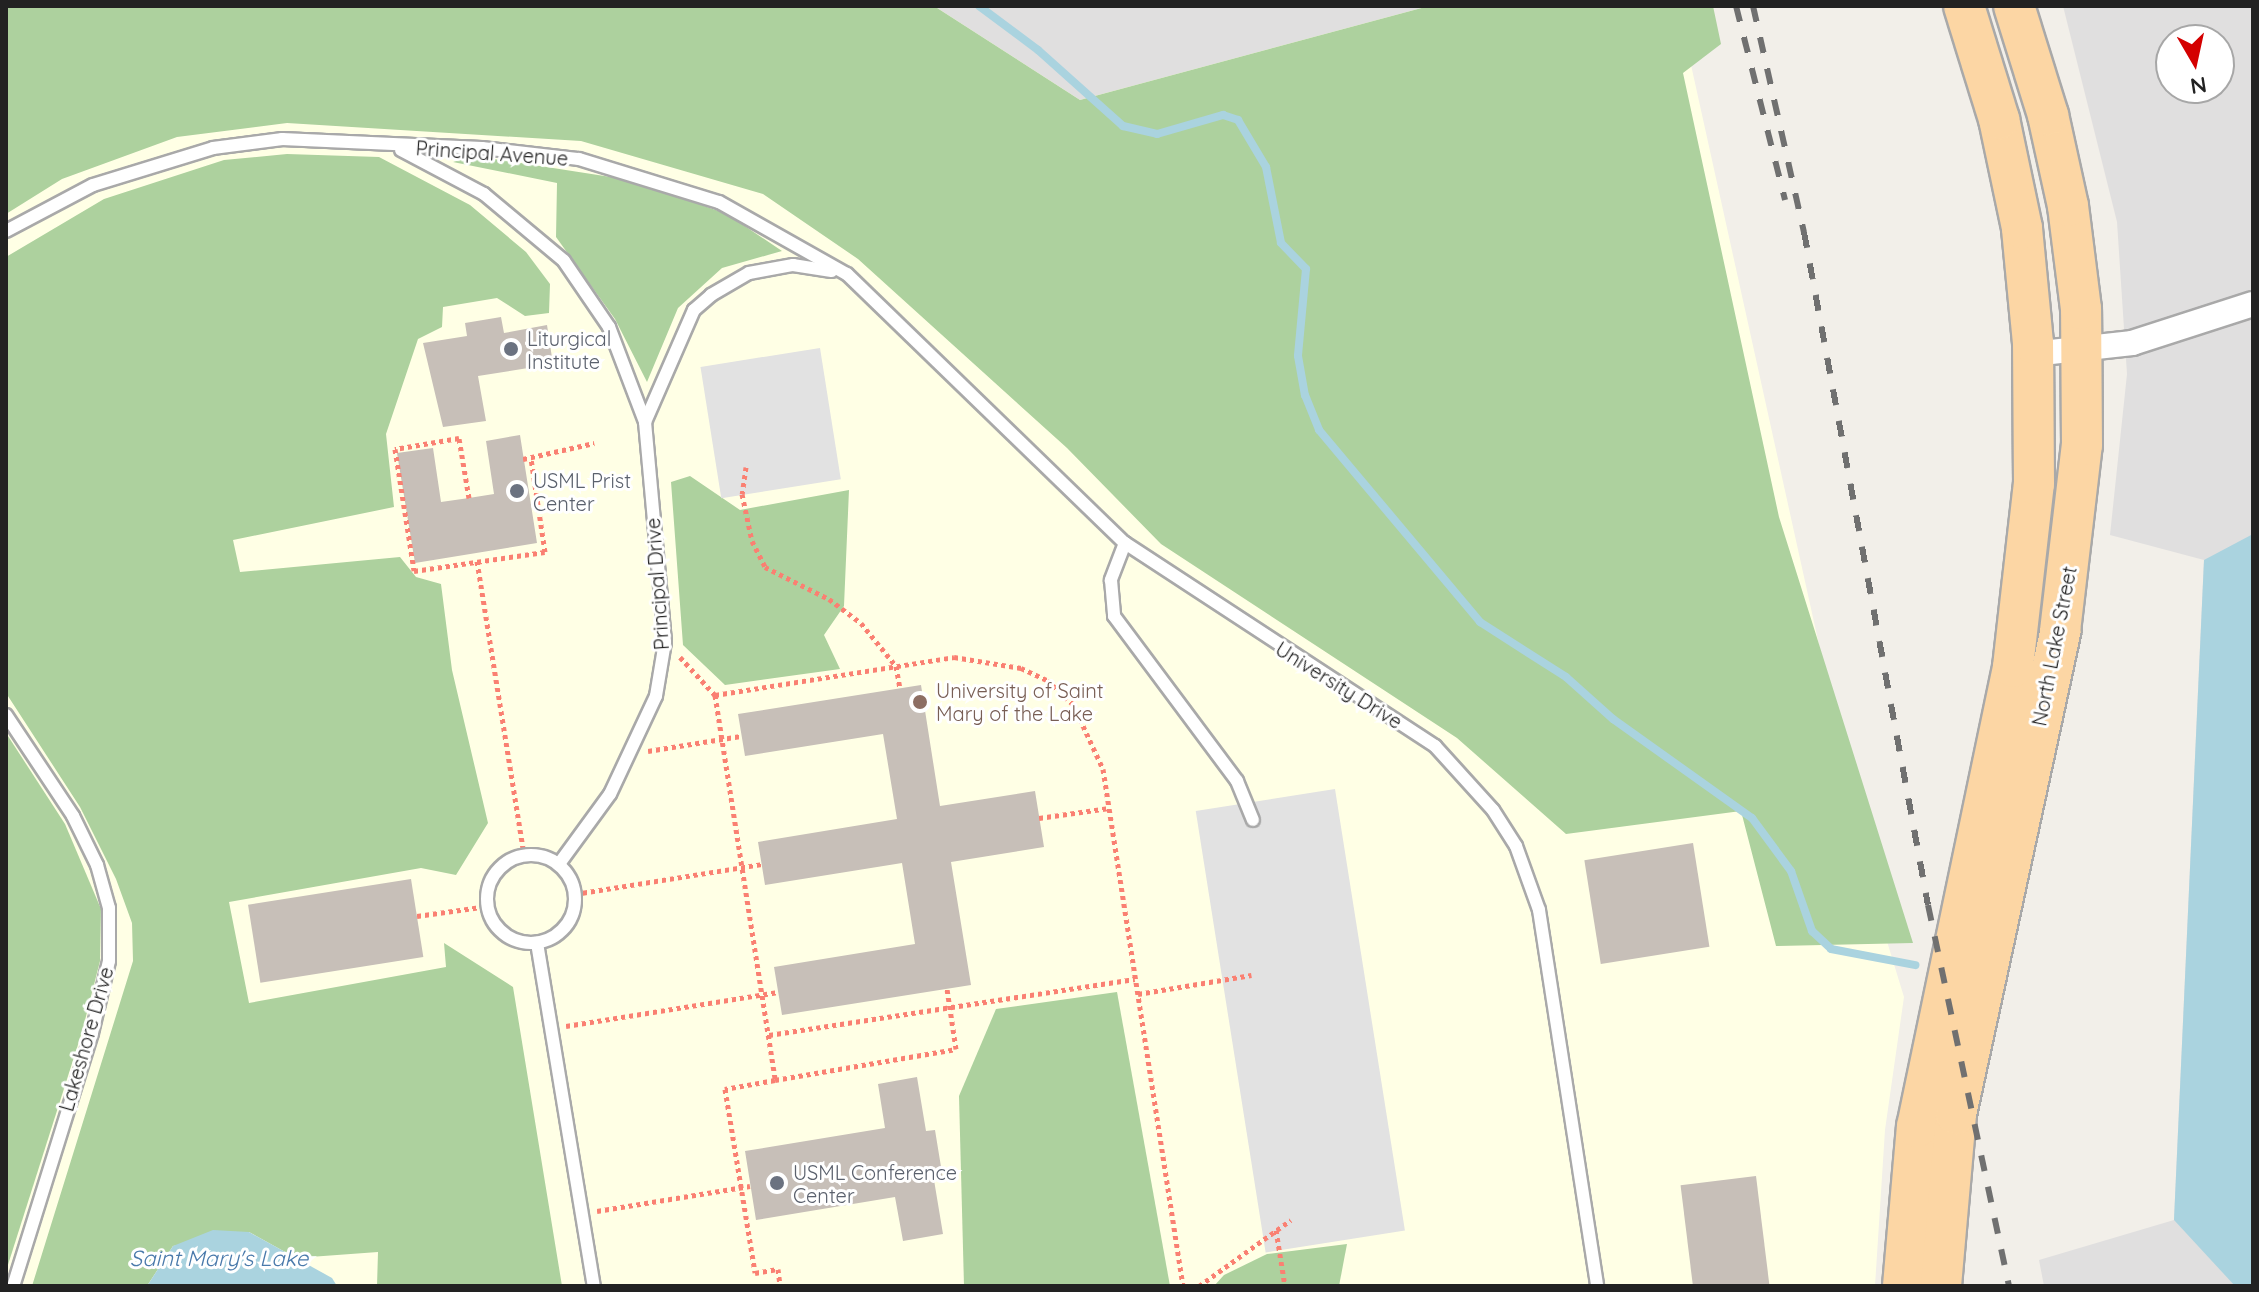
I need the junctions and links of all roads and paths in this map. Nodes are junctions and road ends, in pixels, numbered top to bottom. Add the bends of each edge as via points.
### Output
1 (1964, 6) edge
2 (2014, 6) edge
3 (387, 145) junction
4 (6, 231) edge
5 (847, 274) junction
6 (2253, 304) edge
7 (2082, 350) junction
8 (2033, 354) junction
9 (645, 422) junction
10 (594, 443) dead end
11 (531, 458) junction
12 (523, 459) dead end
13 (746, 467) dead end
14 (469, 498) dead end
15 (1125, 543) junction
16 (492, 550) dead end
17 (458, 556) dead end
18 (494, 559) junction
19 (477, 561) junction
20 (459, 564) junction
21 (665, 642) junction
22 (896, 666) junction
23 (900, 688) dead end
24 (715, 695) junction
25 (6, 715) edge
26 (741, 736) dead end
27 (722, 739) junction
28 (631, 754) junction
29 (1109, 808) junction
30 (1039, 818) dead end
31 (1253, 820) dead end
32 (524, 855) junction
33 (559, 864) junction
34 (762, 864) dead end
35 (743, 867) junction
36 (575, 894) junction
37 (488, 906) junction
38 (417, 916) dead end
39 (537, 943) junction
40 (1251, 975) dead end
41 (1135, 979) junction
42 (947, 989) dead end
43 (778, 992) dead end
44 (1138, 994) junction
45 (763, 995) junction
46 (949, 1007) junction
47 (551, 1028) junction
48 (769, 1035) junction
49 (775, 1080) junction
50 (750, 1186) dead end
51 (740, 1187) junction
52 (581, 1213) junction
53 (1291, 1220) dead end
54 (1276, 1230) junction
55 (13, 1286) edge
56 (594, 1286) edge
57 (780, 1286) edge
58 (1183, 1286) edge
59 (1199, 1286) edge
60 (1285, 1286) edge
61 (1597, 1286) edge
62 (1903, 1286) edge
63 (1941, 1286) edge

1 - 8 main road, North Lake Street via 2018,201
2 - 7 main road, North Lake Street via 2058,153 2075,252
3 - 4 lane via 282,139 213,148 93,185
3 - 5 lane, Principal Avenue via 531,152 627,170 730,207
3 - 9 lane, Principal Avenue via 484,194 564,261 609,327
5 - 9 lane via 793,265 749,273 711,295 694,310
5 - 15 lane, University Drive
6 - 7 street via 2181,331
7 - 8 street
7 - 63 main road, North Lake Street via 2079,483 2067,585 1975,1008 1948,1169
8 - 62 main road, North Lake Street via 2034,484 2025,583 2010,681 1927,1069
9 - 21 lane, Principal Drive
10 - 11 path
11 - 12 path
11 - 18 path via 545,552
13 - 22 path via 745,510 765,567 829,599 861,623
14 - 20 path via 459,438 395,449 414,571
15 - 31 lane via 1111,580 1114,616 1237,781
15 - 61 lane, University Drive via 1435,746 1493,810 1516,846 1539,910
16 - 18 path
17 - 20 path
18 - 19 path
19 - 20 path
19 - 32 path
21 - 24 path
21 - 28 lane, Principal Drive via 656,696
22 - 23 path
22 - 24 path
22 - 29 path via 954,657 988,659 1047,680 1073,704 1091,734
24 - 27 path
25 - 55 lane, Lakeshore Drive via 73,816 97,865 109,908 109,961 92,1033
26 - 27 path
27 - 28 path
27 - 35 path
28 - 33 lane, Principal Drive via 610,794
29 - 30 path
29 - 41 path
32 - 33 lane
32 - 37 lane via 495,874
33 - 36 lane
34 - 35 path
35 - 36 path
35 - 45 path
36 - 39 lane via 572,918 563,930
37 - 38 path
37 - 39 lane via 509,937
39 - 47 lane
40 - 44 path
41 - 44 path
41 - 46 path
42 - 46 path
43 - 45 path
44 - 58 path
45 - 47 path
45 - 48 path
46 - 48 path
46 - 49 path via 956,1049
47 - 52 lane
48 - 49 path
49 - 51 path via 725,1089
50 - 51 path
51 - 52 path
51 - 57 path via 755,1273 778,1269
52 - 56 lane
53 - 54 path
54 - 59 path
54 - 60 path

